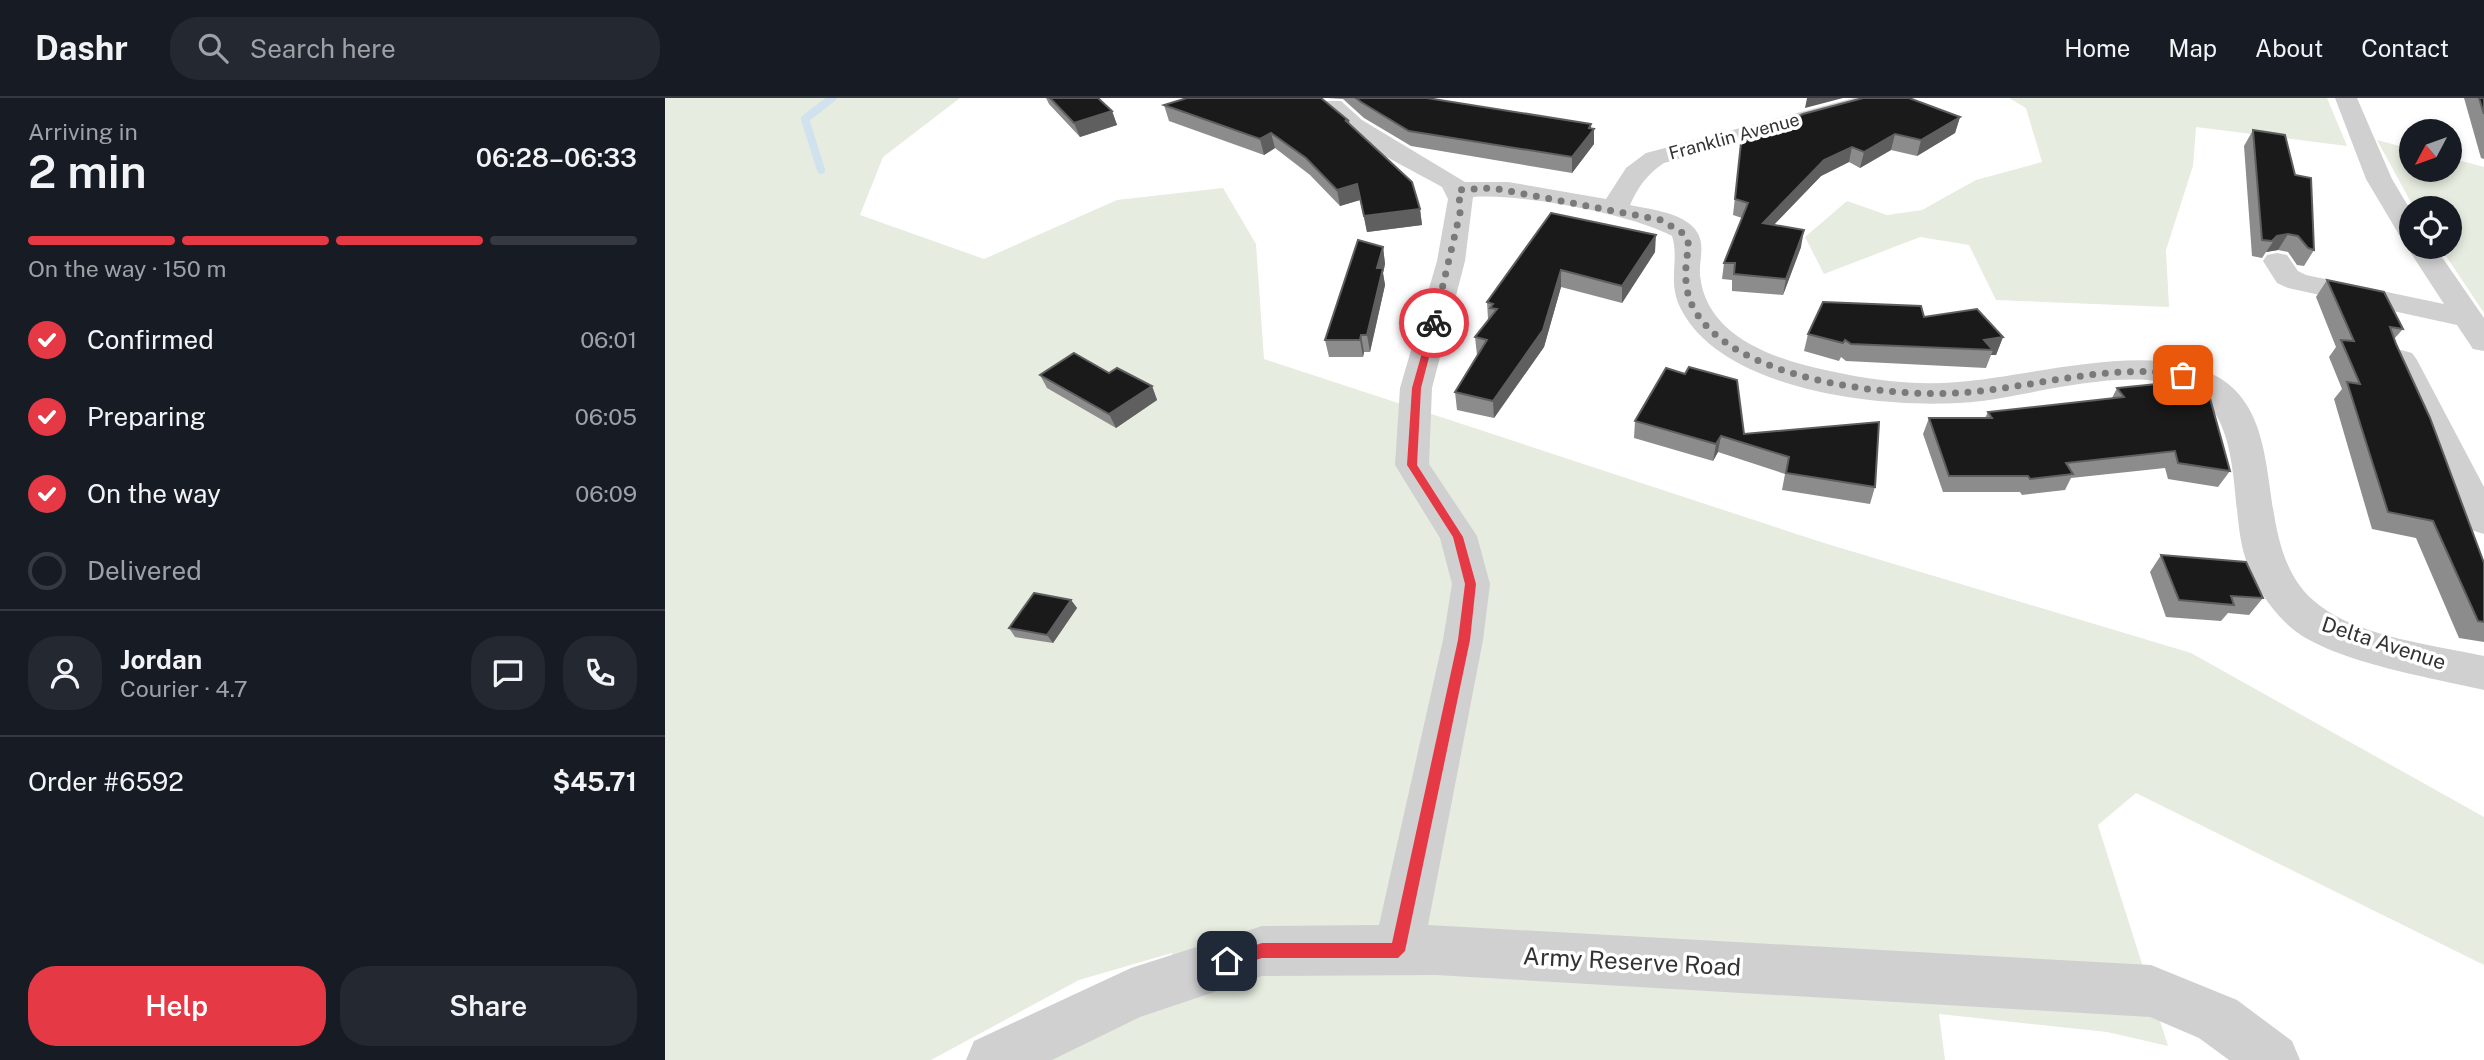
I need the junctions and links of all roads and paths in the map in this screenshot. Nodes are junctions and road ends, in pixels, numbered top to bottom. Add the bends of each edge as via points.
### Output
1 (1880, 98) edge
2 (2346, 98) edge
3 (1327, 101) edge
4 (1459, 190) junction
5 (1614, 210) junction
6 (2399, 212) edge
7 (2429, 259) edge
8 (2277, 261) dead end
9 (2477, 330) edge
10 (2401, 360) edge
11 (2484, 521) edge
12 (2484, 673) edge
13 (1398, 951) junction
14 (993, 1060) edge
15 (2273, 1060) edge

1 - 5 street, Franklin Avenue via 1655,158 1634,173
2 - 6 street via 2379,179
3 - 4 street via 1354,125 1431,168
4 - 5 street, Delta Avenue via 1493,188
4 - 13 street via 1460,213 1451,261 1416,388 1412,465 1458,537 1471,584 1464,640
5 - 12 street, Delta Avenue via 1661,220 1684,234 1689,245 1688,291 1705,324 1747,355 1791,373 1886,392 1924,393 1986,390 2139,370 2183,375 2204,383 2234,409 2245,435 2260,548 2282,595 2306,618 2340,634
7 - 9 street
8 - 9 street via 2287,278 2298,282
10 - 11 street
13 - 14 street, Army Reserve Road via 1262,951 1131,994
13 - 15 street, Army Reserve Road via 1450,950 2151,991 2218,1019

